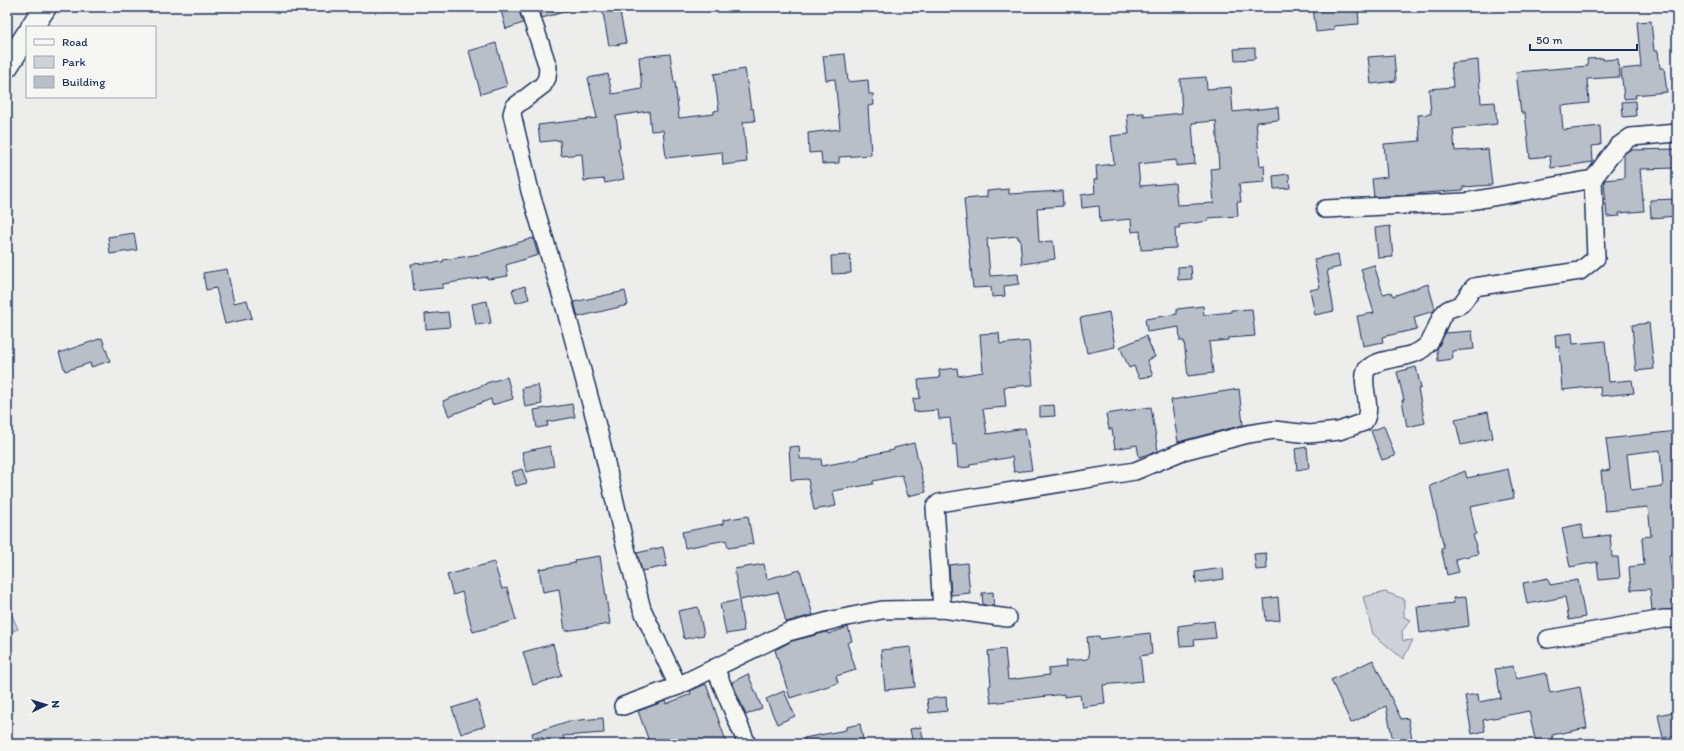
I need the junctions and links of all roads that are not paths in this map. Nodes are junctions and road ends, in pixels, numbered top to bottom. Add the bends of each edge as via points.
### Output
1 (45, 7) edge
2 (528, 7) edge
3 (33, 26) edge
4 (26, 37) edge
5 (7, 66) edge
6 (1677, 134) edge
7 (1593, 179) junction
8 (1325, 209) dead end
9 (942, 610) junction
10 (1008, 618) dead end
11 (1677, 619) edge
12 (1548, 639) dead end
13 (715, 668) junction
14 (678, 686) junction
15 (623, 706) dead end
16 (746, 744) edge

1 - 3 highway
2 - 14 street via 548,67 547,78 543,85 514,106 512,114 530,191 600,437 642,609
4 - 5 highway
6 - 7 street via 1631,137 1617,147
7 - 8 street via 1465,202
7 - 9 street via 1596,258 1580,271 1474,287 1460,304 1446,310 1426,347 1379,362 1366,370 1368,411 1364,422 1339,431 1309,434 1274,430 1248,434 1183,451 1135,471 939,504 935,507
9 - 10 street
9 - 13 street via 882,610 833,620 788,632
11 - 12 street
13 - 14 street
13 - 16 street
14 - 15 street

